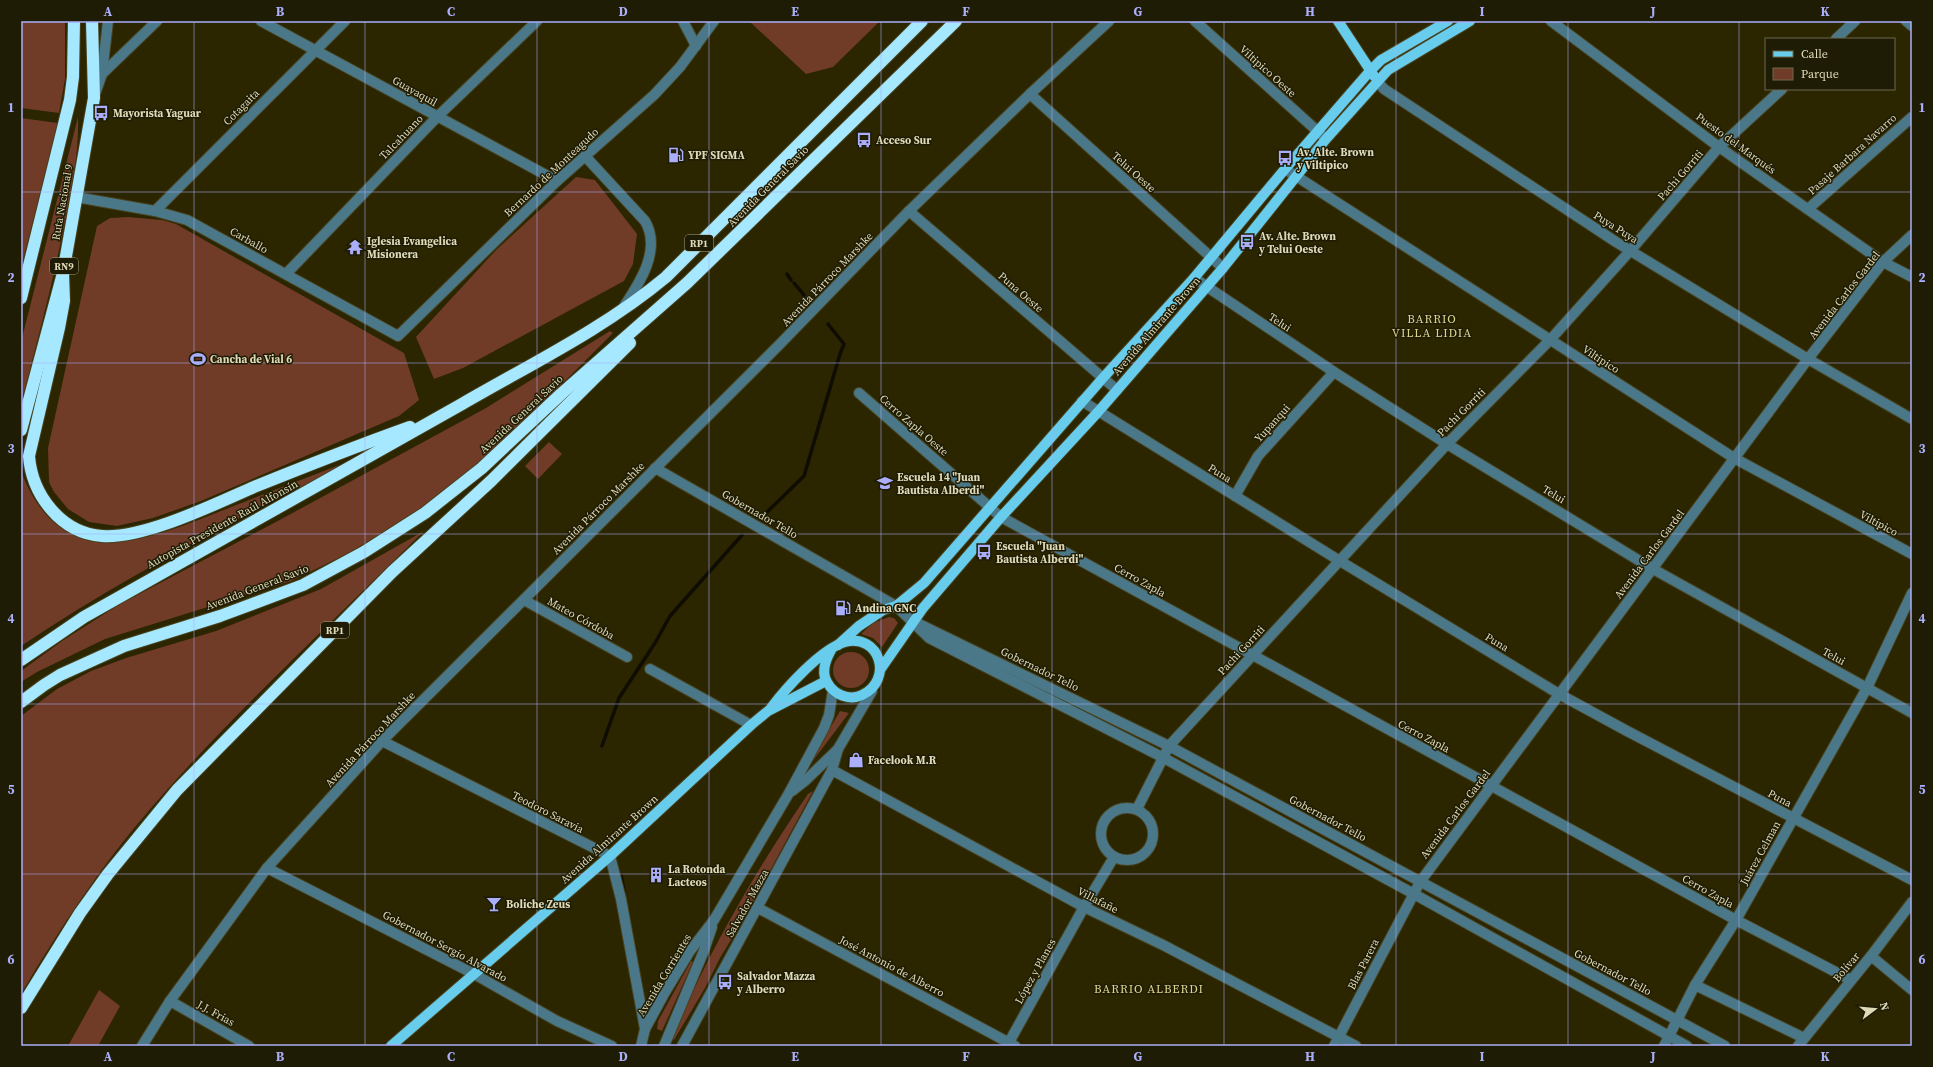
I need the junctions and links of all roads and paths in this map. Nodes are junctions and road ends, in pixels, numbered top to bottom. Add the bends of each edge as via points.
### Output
1 (74, 21) edge
2 (92, 21) edge
3 (108, 21) edge
4 (157, 21) edge
5 (261, 21) edge
6 (345, 21) edge
7 (538, 21) edge
8 (683, 21) edge
9 (714, 21) edge
10 (920, 21) edge
11 (956, 21) edge
12 (963, 21) edge
13 (1109, 21) edge
14 (1194, 21) edge
15 (1338, 21) edge
16 (1448, 21) edge
17 (1470, 21) edge
18 (1551, 21) edge
19 (1855, 21) edge
20 (1906, 21) edge
21 (1912, 26) edge
22 (1837, 38) edge
23 (696, 46) junction
24 (316, 50) junction
25 (921, 56) junction
26 (1370, 71) junction
27 (102, 74) junction
28 (1377, 80) junction
29 (1781, 90) edge
30 (1030, 94) junction
31 (94, 98) junction
32 (438, 117) junction
33 (1912, 117) edge
34 (1317, 131) junction
35 (1326, 139) junction
36 (1720, 147) junction
37 (585, 156) junction
38 (1285, 169) junction
39 (1296, 176) junction
40 (557, 181) junction
41 (76, 197) junction
42 (1808, 209) junction
43 (155, 211) junction
44 (909, 212) junction
45 (1912, 235) edge
46 (1630, 251) junction
47 (1211, 258) junction
48 (1883, 262) junction
49 (1223, 268) junction
50 (63, 273) junction
51 (286, 274) junction
52 (1912, 277) edge
53 (1194, 278) junction
54 (687, 283) junction
55 (1206, 287) junction
56 (21, 298) edge
57 (621, 310) junction
58 (398, 336) joint
59 (1550, 340) junction
60 (1808, 359) junction
61 (1334, 372) junction
62 (1102, 379) junction
63 (1117, 390) junction
64 (859, 394) dead end
65 (1082, 401) junction
66 (1098, 412) junction
67 (439, 417) junction
68 (1912, 419) edge
69 (21, 430) edge
70 (1447, 444) junction
71 (1734, 458) junction
72 (655, 468) junction
73 (1235, 496) junction
74 (988, 507) junction
75 (1001, 517) junction
76 (1912, 554) edge
77 (1340, 561) junction
78 (1653, 569) junction
79 (1912, 594) edge
80 (524, 600) junction
81 (896, 606) junction
82 (914, 621) junction
83 (835, 647) junction
84 (1252, 656) junction
85 (627, 657) dead end
86 (21, 660) edge
87 (650, 669) dead end
88 (880, 670) junction
89 (826, 681) junction
90 (1867, 688) junction
91 (833, 690) junction
92 (872, 691) junction
93 (1559, 694) junction
94 (22, 702) edge
95 (768, 711) junction
96 (1912, 713) edge
97 (751, 725) junction
98 (382, 741) junction
99 (1169, 746) junction
100 (838, 749) junction
101 (1162, 757) junction
102 (832, 770) junction
103 (1491, 786) junction
104 (789, 793) junction
105 (1137, 809) junction
106 (1794, 818) junction
107 (610, 856) junction
108 (1114, 857) junction
109 (267, 868) junction
110 (1912, 880) edge
111 (1420, 882) junction
112 (1414, 894) junction
113 (1912, 902) edge
114 (1084, 907) junction
115 (758, 908) junction
116 (714, 920) junction
117 (1736, 920) junction
118 (1871, 956) junction
119 (474, 974) junction
120 (1851, 980) junction
121 (1695, 985) junction
122 (1912, 990) edge
123 (170, 1001) junction
124 (21, 1008) edge
125 (1677, 1020) junction
126 (645, 1029) junction
127 (1669, 1037) junction
128 (1337, 1041) edge
129 (1801, 1042) edge
130 (1010, 1045) edge
131 (142, 1046) edge
132 (250, 1046) edge
133 (391, 1046) edge
134 (612, 1046) edge
135 (641, 1046) edge
136 (664, 1046) edge
137 (682, 1046) edge
138 (1356, 1046) edge
139 (1664, 1046) edge
140 (1687, 1046) edge
141 (1725, 1046) edge

1 - 56 highway, Ruta Nacional 9 via 70,100
2 - 31 highway, Ruta Nacional 9 / RN9
3 - 27 street
4 - 27 street
5 - 24 street, Guayaquil
6 - 24 street, Cotagaita
7 - 32 street, Talcahuano
8 - 23 street
9 - 23 street, Bernardo de Monteagudo
10 - 57 highway, Avenida General Savio / RP1 via 666,277
11 - 25 highway, Avenida General Savio / RP1
12 - 25 highway
13 - 30 street, Avenida Párroco Marshke
14 - 34 street, Viltipico Oeste
15 - 26 main road, Puya Puya
16 - 26 main road, Avenida Almirante Brown via 1380,60
17 - 28 main road, Avenida Almirante Brown via 1388,70
18 - 36 street, Puesto del Marqués
19 - 22 street
20 - 21 street
23 - 37 street, Bernardo de Monteagudo via 654,95
24 - 32 street, Guayaquil
24 - 43 street, Cotagaita
25 - 54 highway, Avenida General Savio / RP1
26 - 28 main road, Puya Puya
26 - 34 main road, Avenida Almirante Brown
27 - 31 street
28 - 35 main road, Avenida Almirante Brown
28 - 46 street, Puya Puya via 1384,89
29 - 36 street, Pachi Gorriti
30 - 44 street, Avenida Párroco Marshke
30 - 47 street, Telui Oeste
31 - 41 highway, Ruta Nacional 9 / RN9
32 - 40 street, Guayaquil
32 - 51 street, Talcahuano
33 - 42 street, Pasaje Barbara Navarro
34 - 35 street, Viltipico Oeste
34 - 38 main road, Avenida Almirante Brown
35 - 39 main road, Avenida Almirante Brown
36 - 42 street, Puesto del Marqués
36 - 46 street, Pachi Gorriti
37 - 40 street, Bernardo de Monteagudo
37 - 57 street via 649,228 651,247 644,274
38 - 39 street, Viltipico
38 - 47 main road, Avenida Almirante Brown
39 - 49 main road, Avenida Almirante Brown
39 - 59 street, Viltipico
40 - 58 street, Bernardo de Monteagudo
41 - 43 street, Carballo
41 - 50 highway, Ruta Nacional 9 / RN9
42 - 48 street, Puesto del Marqués
43 - 51 street, Carballo via 194,223
44 - 62 street, Puna Oeste
44 - 72 street, Avenida Párroco Marshke
45 - 48 street, Avenida Carlos Gardel
46 - 59 street, Pachi Gorriti
46 - 60 street, Puya Puya
47 - 49 street, Telui Oeste
47 - 53 main road, Avenida Almirante Brown
48 - 52 street, Puesto del Marqués
48 - 60 street, Avenida Carlos Gardel
49 - 55 main road, Avenida Almirante Brown
50 - 67 highway via 64,301 30,446 29,462 31,477 41,498 59,517 83,531 112,536 168,522 333,455
50 - 69 highway, Ruta Nacional 9 / RN9
51 - 58 street, Carballo
53 - 55 street, Telui
53 - 62 main road, Avenida Almirante Brown
54 - 94 highway, Avenida General Savio / RP1 via 561,394 482,468 425,513 389,537 329,572 274,597 124,646 78,666 44,685
54 - 124 highway, RP1 via 560,415 392,572 177,790 84,906
55 - 61 street, Telui
55 - 63 main road, Avenida Almirante Brown
57 - 67 highway, Avenida General Savio / RP1
59 - 70 street, Pachi Gorriti
59 - 71 street, Viltipico
60 - 68 street, Puya Puya
60 - 71 street, Avenida Carlos Gardel
61 - 70 street, Telui
61 - 73 street, Yupanqui via 1258,456
62 - 63 street, Puna Oeste
62 - 65 main road, Avenida Almirante Brown
63 - 66 main road, Avenida Almirante Brown
64 - 74 street, Cerro Zapla Oeste
65 - 66 street, Puna
65 - 74 main road, Avenida Almirante Brown
66 - 73 street, Puna
66 - 75 main road, Avenida Almirante Brown
67 - 86 highway, Autopista Presidente Raúl Alfonsín via 84,617
70 - 77 street, Pachi Gorriti
70 - 78 street, Telui
71 - 76 street, Viltipico
71 - 78 street, Avenida Carlos Gardel
72 - 80 street, Avenida Párroco Marshke
72 - 81 street, Gobernador Tello
73 - 77 street, Puna
74 - 75 street, Cerro Zapla
74 - 81 main road, Avenida Almirante Brown via 924,583
75 - 82 main road, Avenida Almirante Brown
75 - 84 street, Cerro Zapla
77 - 84 street, Pachi Gorriti
77 - 93 street, Puna
78 - 90 street, Telui
78 - 93 street, Avenida Carlos Gardel
79 - 90 street, Juárez Celman
80 - 85 street, Mateo Córdoba
80 - 98 street, Avenida Párroco Marshke
81 - 82 street, Gobernador Tello
81 - 83 main road, Avenida Almirante Brown via 883,610 859,626
82 - 88 main road, Avenida Almirante Brown
82 - 99 street, Gobernador Tello
82 - 101 street, Gobernador Tello via 929,638
83 - 88 main road via 856,641 868,646 877,654
83 - 89 main road via 825,667
83 - 95 main road, Avenida Almirante Brown via 783,692
84 - 99 street, Pachi Gorriti
84 - 103 street, Cerro Zapla
87 - 97 street
88 - 92 main road
89 - 91 main road
89 - 95 main road
90 - 96 street, Telui
90 - 106 street, Juárez Celman
91 - 92 main road via 843,697 856,698
91 - 104 street, Avenida Corrientes via 824,728
92 - 100 street, Avenida Corrientes
93 - 103 street, Avenida Carlos Gardel
93 - 106 street, Puna
95 - 97 main road, Avenida Almirante Brown
97 - 107 main road, Avenida Almirante Brown
98 - 107 street, Teodoro Saravia
98 - 109 street, Avenida Párroco Marshke
99 - 101 street, Pachi Gorriti
99 - 111 street, Gobernador Tello
100 - 102 street, Salvador Mazza
100 - 104 street, Avenida Corrientes
101 - 105 street, Pachi Gorriti
101 - 112 street, Gobernador Tello
102 - 114 street, Villafañe
102 - 115 street, Salvador Mazza
103 - 111 street, Avenida Carlos Gardel
103 - 117 street, Cerro Zapla
104 - 116 street, Avenida Corrientes
105 - 108 street via 1119,809 1111,813 1101,828 1102,841
105 - 108 street via 1150,821 1154,829 1151,847 1146,854 1134,860
106 - 110 street, Puna
106 - 117 street, Juárez Celman
107 - 119 main road, Avenida Almirante Brown
107 - 126 street via 621,899
108 - 114 street, López y Planes
109 - 119 street, Gobernador Sergio Alvarado
109 - 123 street, Avenida Párroco Marshke
111 - 112 street, Avenida Carlos Gardel
111 - 125 street, Gobernador Tello
112 - 127 street, Gobernador Tello
112 - 128 street, Blas Parera
113 - 118 street, Bolívar
114 - 128 street, Villafañe via 1163,945
114 - 130 street, López y Planes
115 - 130 street, José Antonio de Alberro
115 - 137 street, Salvador Mazza
116 - 126 street, Avenida Corrientes via 690,951
116 - 136 street, Avenida Corrientes
117 - 120 street, Cerro Zapla
117 - 121 street, Juárez Celman
118 - 120 street, Bolívar
118 - 122 street
119 - 133 main road, Avenida Almirante Brown
119 - 134 street, Gobernador Sergio Alvarado via 557,1021
120 - 129 street, Bolívar
121 - 125 street, Juárez Celman
121 - 129 street
123 - 131 street, Avenida Párroco Marshke
123 - 132 street, J.J. Frias
125 - 127 street, Juárez Celman
125 - 141 street, Gobernador Tello
126 - 135 street, Avenida Corrientes
127 - 139 street
127 - 140 street, Gobernador Tello
128 - 138 street, Villafañe

